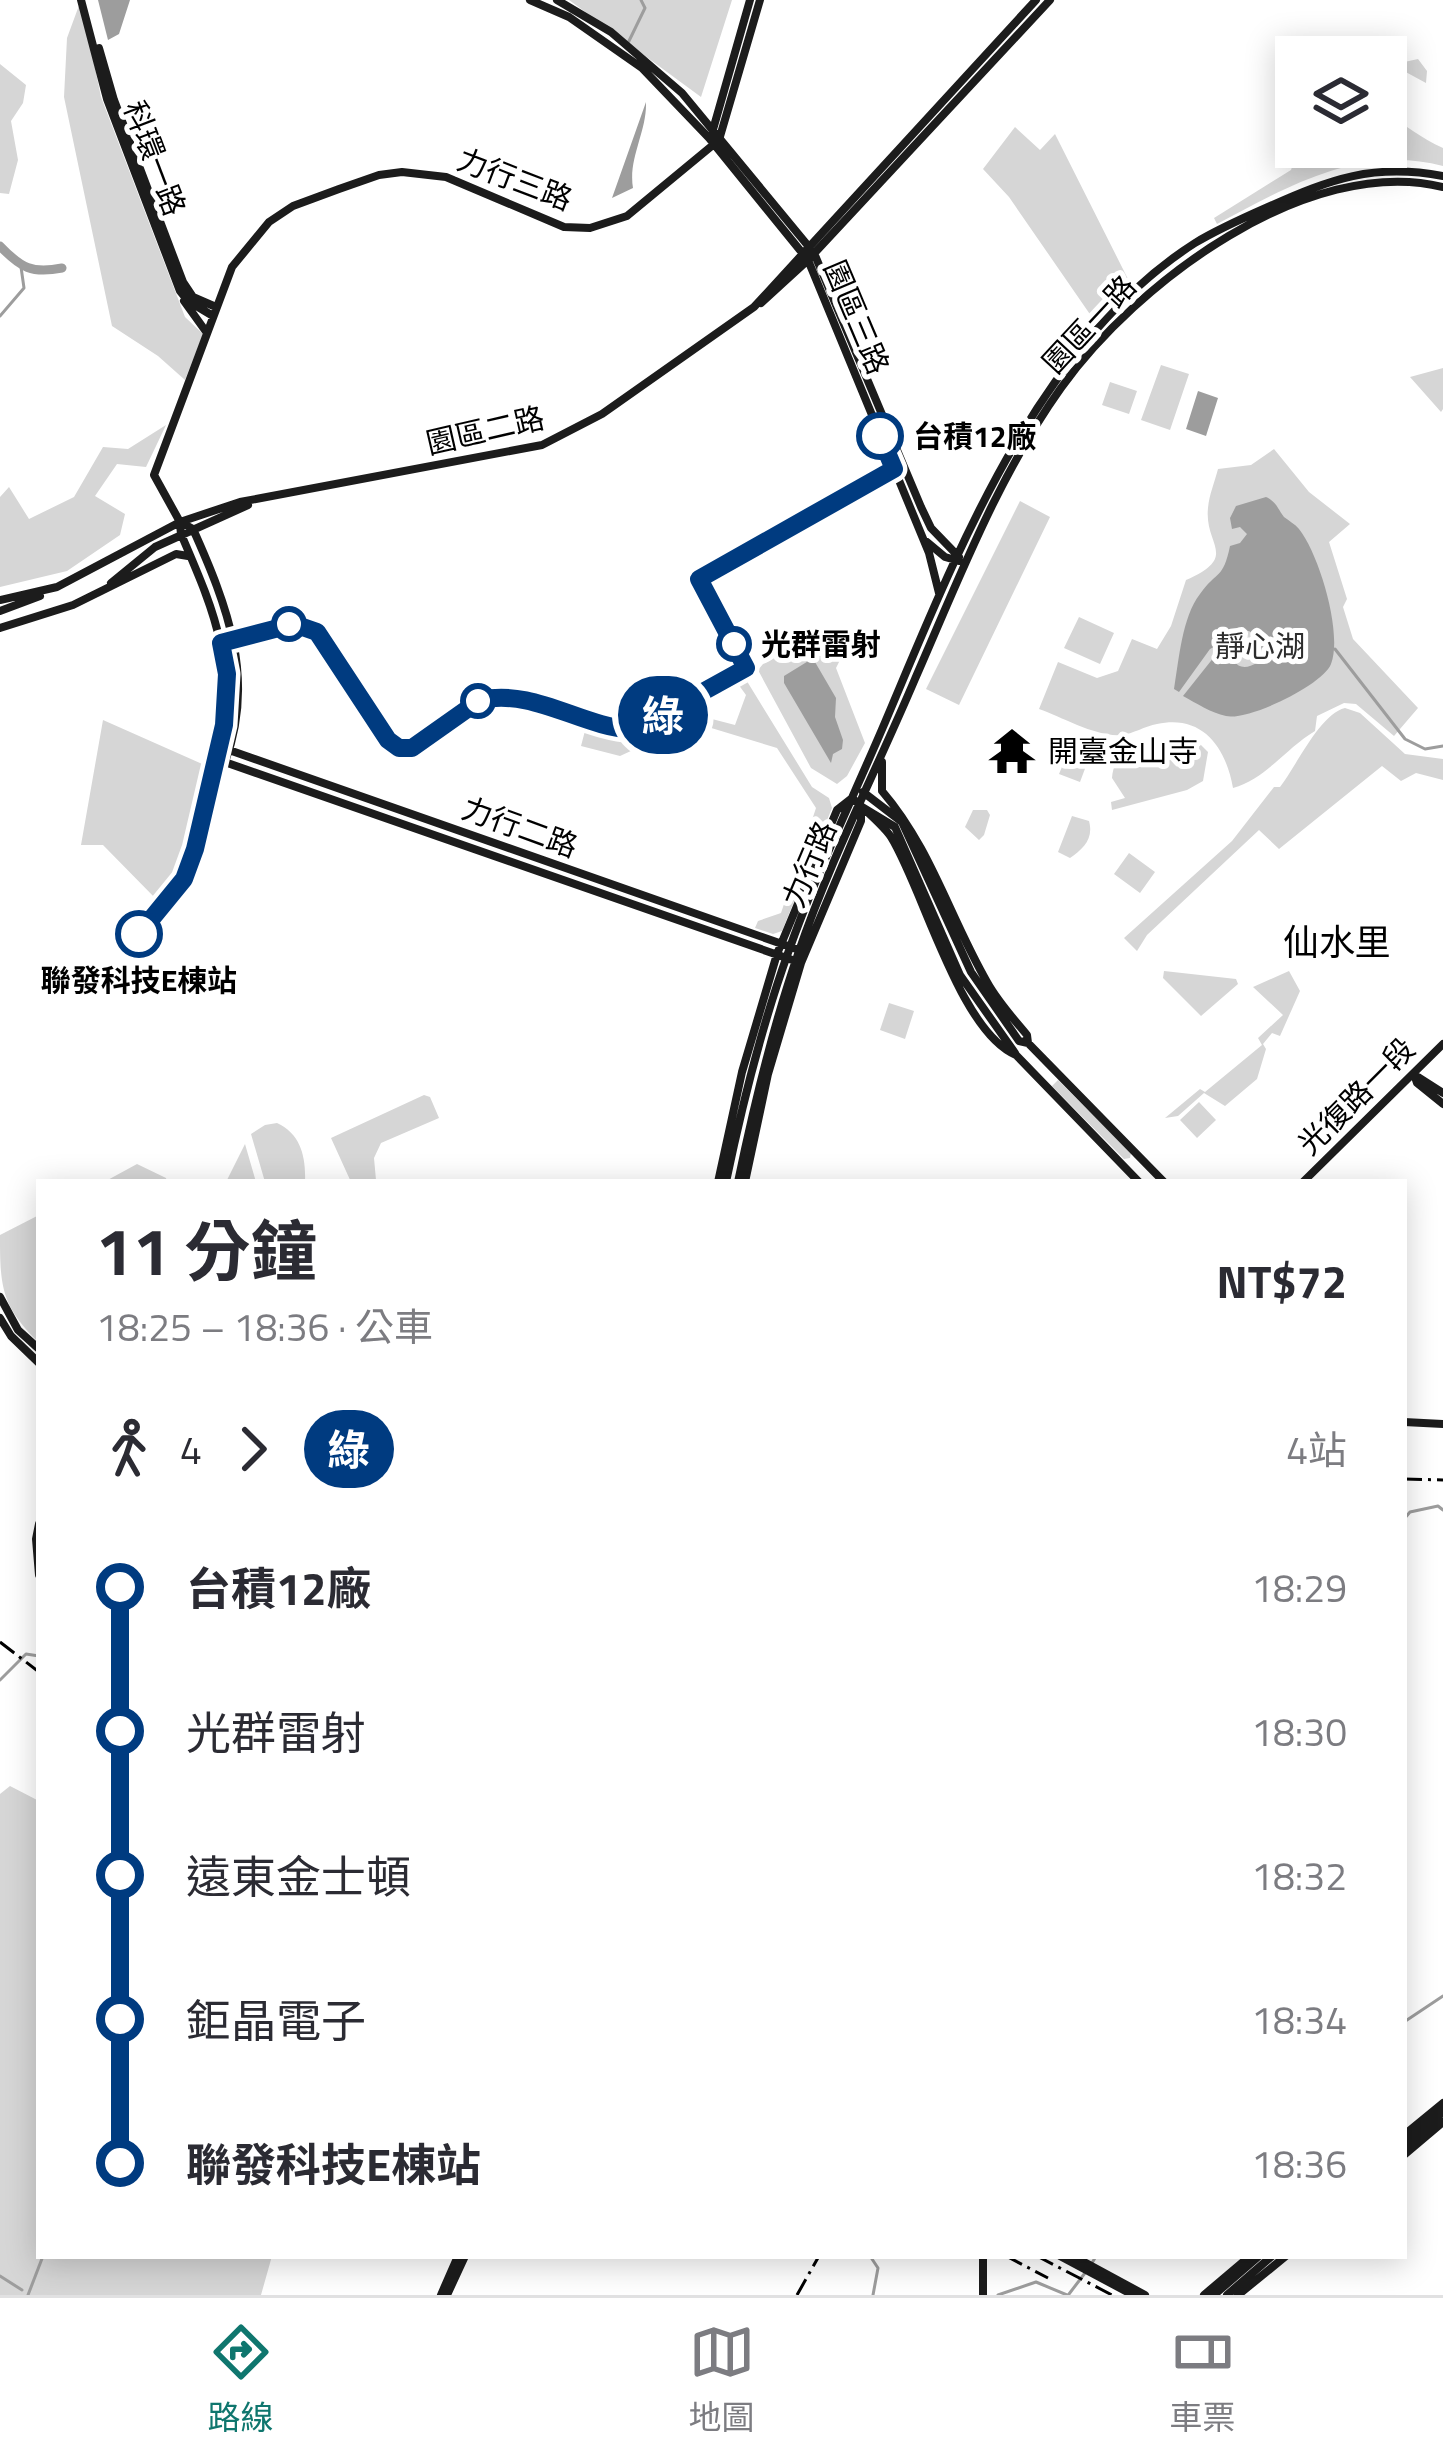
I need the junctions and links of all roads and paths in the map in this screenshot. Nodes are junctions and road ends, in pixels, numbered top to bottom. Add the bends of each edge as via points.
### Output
1 (84, 0) edge
2 (530, 0) edge
3 (557, 0) edge
4 (750, 0) edge
5 (760, 0) edge
6 (1036, 0) edge
7 (1050, 0) edge
8 (572, 13) junction
9 (680, 97) junction
10 (715, 118) junction
11 (702, 119) junction
12 (714, 137) junction
13 (1443, 176) edge
14 (1443, 187) edge
15 (809, 254) junction
16 (182, 294) junction
17 (214, 311) junction
18 (207, 333) junction
19 (261, 499) junction
20 (977, 517) junction
21 (180, 522) junction
22 (931, 528) junction
23 (194, 529) junction
24 (181, 534) junction
25 (922, 536) junction
26 (964, 562) junction
27 (195, 568) junction
28 (58, 587) junction
29 (105, 589) junction
30 (939, 595) junction
31 (0, 600) edge
32 (63, 608) junction
33 (0, 610) edge
34 (0, 628) edge
35 (219, 748) junction
36 (884, 749) junction
37 (230, 750) junction
38 (221, 761) junction
39 (858, 794) junction
40 (863, 814) junction
41 (903, 815) junction
42 (792, 954) junction
43 (1028, 1042) junction
44 (1443, 1044) edge
45 (1016, 1055) junction
46 (1414, 1074) junction
47 (1443, 1093) edge
48 (1443, 1104) edge
49 (1141, 1159) junction
50 (1129, 1172) junction
51 (723, 1179) edge
52 (742, 1179) edge
53 (1136, 1179) edge
54 (1161, 1179) edge
55 (1306, 1179) edge
56 (0, 1298) edge
57 (0, 1318) edge
58 (36, 1346) edge
59 (36, 1360) edge
60 (1407, 1422) edge
61 (1443, 1424) edge
62 (1443, 2103) edge
63 (1443, 2112) edge
64 (1443, 2126) edge
65 (1407, 2133) edge
66 (1407, 2142) edge
67 (1407, 2156) edge
68 (460, 2259) edge
69 (983, 2259) edge
70 (1246, 2259) edge
71 (1256, 2259) edge
72 (1269, 2259) edge
73 (1282, 2259) edge
74 (1078, 2261) edge
75 (1109, 2278) junction
76 (444, 2295) edge
77 (983, 2295) edge
78 (1133, 2295) edge
79 (1145, 2295) edge
80 (1204, 2295) edge
81 (1214, 2295) edge
82 (1227, 2295) edge
83 (1238, 2295) edge

1 - 16 street, 科環一路 via 107,99
1 - 17 street, 科環一路 via 178,269 193,297
2 - 8 street
3 - 8 street
4 - 10 street
5 - 12 street
6 - 15 street, 園區二路
7 - 15 street, 園區二路
8 - 9 street via 647,60
9 - 11 street
9 - 12 street
10 - 11 street
10 - 12 street
11 - 12 street
12 - 15 street, 園區三路
12 - 17 street, 力行三路 via 627,216 590,228 551,225 446,177 379,175 269,222 237,257
13 - 20 street, 園區一路 via 1354,173 1184,251 1062,372
14 - 26 street, 園區一路 via 1353,186 1288,206 1164,281 1058,392
15 - 19 street, 園區二路 via 771,298 563,437
15 - 22 street, 園區三路
15 - 25 street, 園區三路
16 - 17 street
16 - 18 street, 科環一路
17 - 18 street, 力行三路
18 - 21 street, 力行三路 via 154,475
19 - 21 street, 園區二路
19 - 23 street, 園區二路
20 - 22 street via 952,542
20 - 26 street, 園區一路
21 - 23 street
21 - 24 street, 力行三路
21 - 28 street, 園區二路
22 - 26 street, 園區三路
23 - 24 street, 園區二路
23 - 37 street via 235,639 239,710
24 - 27 street, 力行三路
24 - 29 street, 園區二路
25 - 26 street, 園區三路
25 - 30 street, 園區三路
26 - 30 street, 園區一路
26 - 36 street, 園區一路
27 - 29 street via 176,554
27 - 35 street, 力行三路 via 217,619 227,674
28 - 31 street, 園區二路
28 - 32 street
28 - 33 street
29 - 32 street
30 - 39 street, 園區一路
32 - 34 street
35 - 37 street, 力行二路
35 - 38 street, 力行三路
36 - 39 street, 園區一路
36 - 41 street via 882,791
37 - 38 street
37 - 42 street, 力行二路
38 - 42 street, 力行二路
39 - 40 street
39 - 41 street
39 - 42 street, 力行路 via 837,810
39 - 43 street via 902,822 970,972 1019,1041
40 - 42 street, 力行路 via 847,830
40 - 45 street via 894,841 952,974
40 - 45 street via 886,819 902,839 960,975
41 - 43 street via 986,982
42 - 51 street, 力行路 via 742,1072
42 - 52 street, 力行路
43 - 49 street
44 - 46 street, 光復路一段
45 - 50 street
46 - 47 street
46 - 48 street
46 - 55 street, 光復路一段
49 - 50 street
49 - 54 street
50 - 53 street
56 - 58 street
57 - 59 street
60 - 61 street
62 - 65 street
63 - 66 street
64 - 67 street
68 - 76 street
69 - 77 street
70 - 80 street
71 - 81 street
72 - 82 street
73 - 83 street
74 - 75 street
75 - 78 street
75 - 79 street

